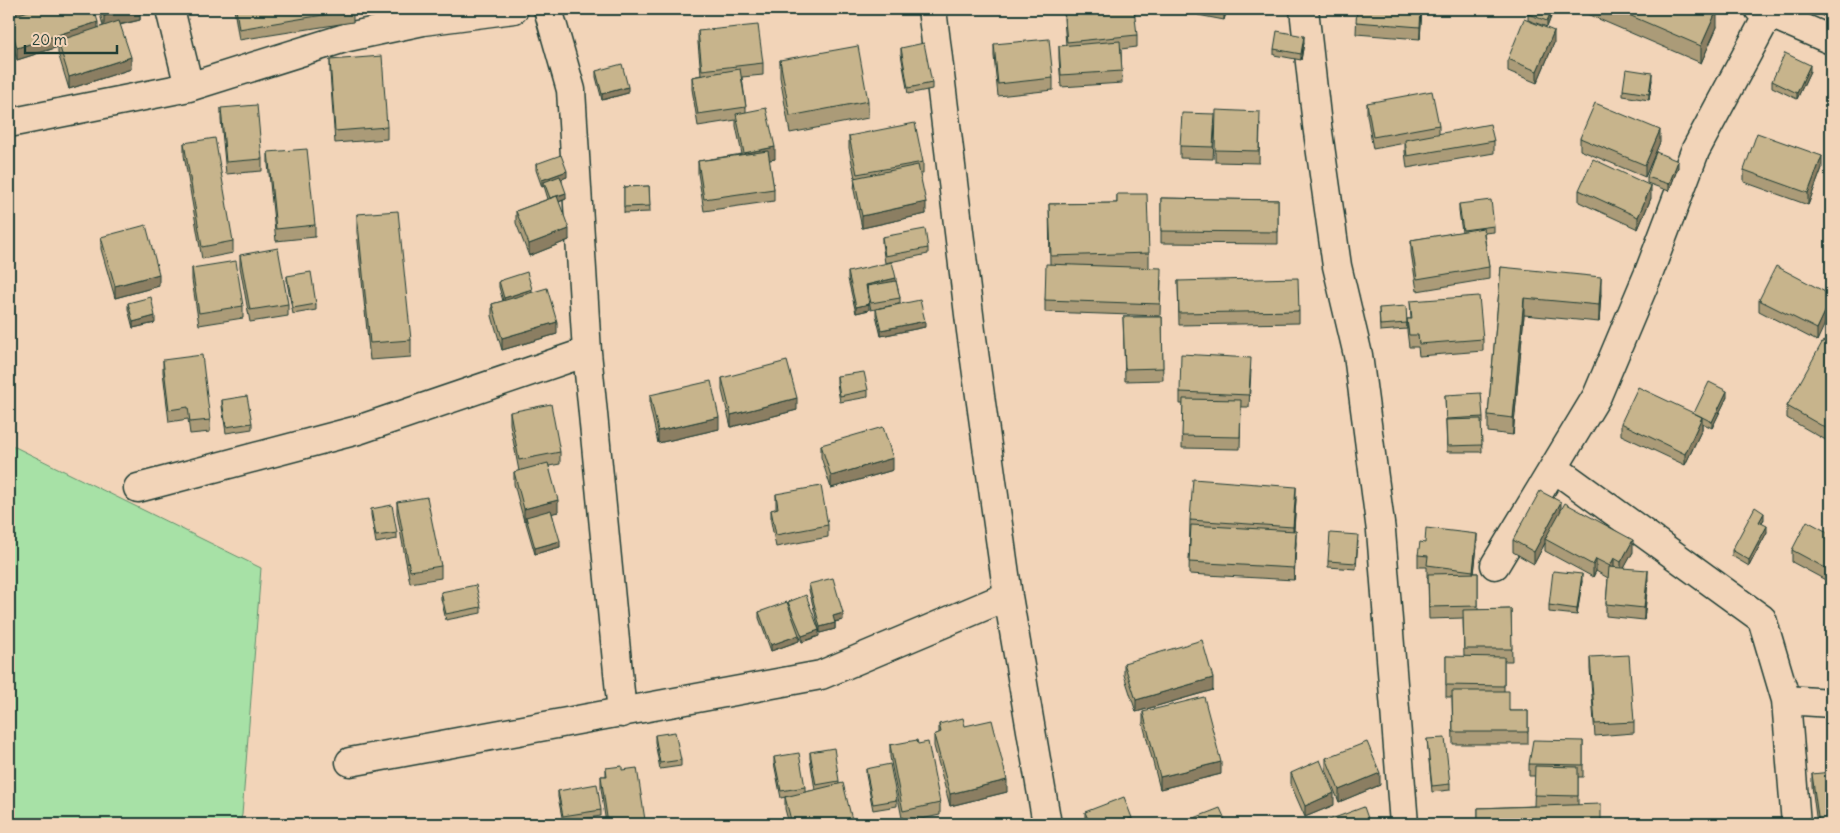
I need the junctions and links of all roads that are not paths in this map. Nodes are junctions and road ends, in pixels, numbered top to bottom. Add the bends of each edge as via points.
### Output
1 (170, 9) edge
2 (514, 9) edge
3 (548, 9) edge
4 (932, 9) edge
5 (1304, 9) edge
6 (1764, 11) edge
7 (1831, 40) edge
8 (189, 87) junction
9 (9, 123) edge
10 (587, 352) junction
11 (1554, 468) junction
12 (138, 488) dead end
13 (1495, 565) dead end
14 (1008, 596) junction
15 (1786, 700) junction
16 (1831, 703) edge
17 (622, 713) junction
18 (350, 762) dead end
19 (1047, 824) edge
20 (1404, 824) edge
21 (1796, 824) edge

1 - 8 street
2 - 8 street via 423,21 348,37
3 - 10 street via 571,90
4 - 14 street via 971,331
5 - 20 street via 1337,266 1358,355 1381,531
6 - 7 street
6 - 11 street via 1694,151 1648,275 1597,396
8 - 9 street
10 - 12 street via 358,430
10 - 17 street
11 - 13 street
11 - 15 street via 1762,620
14 - 17 street via 822,675
14 - 19 street
15 - 16 street
15 - 21 street
17 - 18 street

